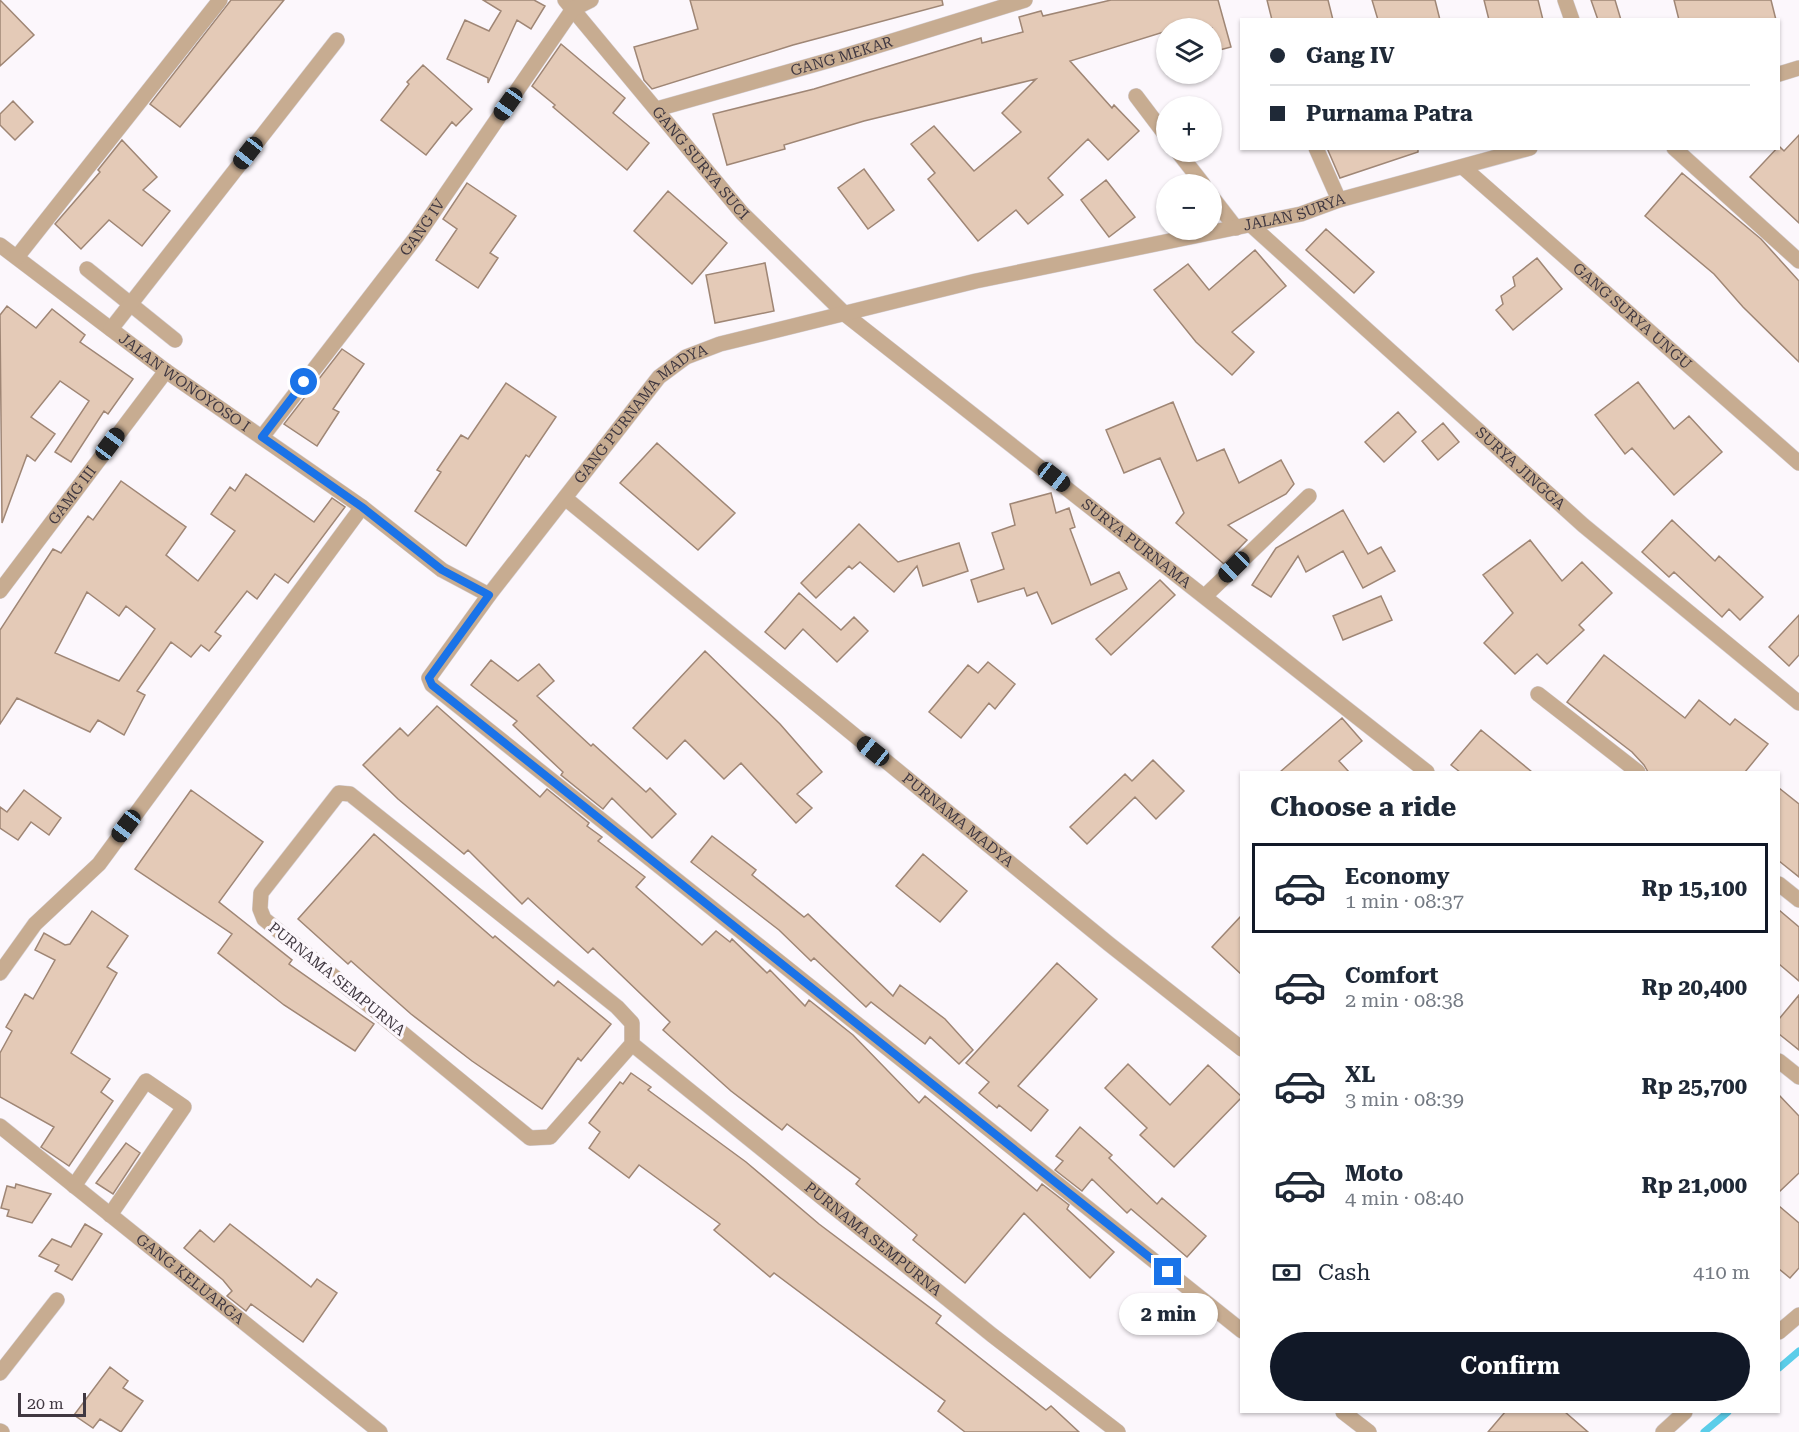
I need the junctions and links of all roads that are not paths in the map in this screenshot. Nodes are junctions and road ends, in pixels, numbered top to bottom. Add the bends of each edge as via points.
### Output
1 (220, 0) edge
2 (591, 0) edge
3 (1025, 0) edge
4 (1564, 0) edge
5 (569, 5) edge
6 (1571, 18) edge
7 (337, 40) dead end
8 (1799, 68) edge
9 (1780, 74) edge
10 (1136, 96) dead end
11 (657, 109) junction
12 (1156, 123) edge
13 (1317, 150) edge
14 (1523, 150) edge
15 (1676, 150) edge
16 (1186, 162) edge
17 (1464, 168) junction
18 (1195, 174) edge
19 (1339, 200) junction
20 (1222, 206) edge
21 (1243, 226) junction
22 (0, 245) edge
23 (17, 257) junction
24 (1799, 261) edge
25 (87, 269) dead end
26 (130, 304) junction
27 (846, 315) junction
28 (111, 329) junction
29 (175, 340) dead end
30 (166, 371) junction
31 (262, 437) junction
32 (1799, 463) edge
33 (1310, 496) dead end
34 (565, 498) junction
35 (362, 507) junction
36 (0, 591) edge
37 (489, 595) junction
38 (1204, 596) junction
39 (1538, 694) dead end
40 (1799, 704) edge
41 (1426, 771) edge
42 (1637, 771) edge
43 (1780, 885) edge
44 (1799, 900) edge
45 (0, 973) edge
46 (632, 1044) junction
47 (1240, 1047) edge
48 (1780, 1062) edge
49 (1799, 1077) edge
50 (0, 1126) edge
51 (74, 1186) junction
52 (110, 1215) junction
53 (57, 1300) dead end
54 (1240, 1329) edge
55 (0, 1373) edge
56 (1344, 1413) edge
57 (1684, 1413) edge
58 (1666, 1431) edge
59 (380, 1432) edge
60 (1118, 1432) edge
61 (1369, 1432) edge

1 - 23 street
2 - 5 street
3 - 11 street, GANG MEKAR
4 - 6 street
5 - 11 street, GANG SURYA SUCI
5 - 31 street, GANG IV via 417,236
7 - 26 street
8 - 9 street
10 - 12 street
11 - 27 street, GANG SURYA SUCI via 742,213
13 - 19 street
14 - 17 street, JALAN SURYA
15 - 24 street
16 - 18 street
17 - 19 street, JALAN SURYA
17 - 32 street, GANG SURYA UNGU
19 - 21 street, JALAN SURYA via 1301,214
20 - 21 street, SURYA JINGGA
21 - 27 street, JALAN SURYA via 976,280
21 - 40 street, SURYA JINGGA via 1583,525
22 - 23 street, JALAN WONOYOSO I
23 - 28 street, JALAN WONOYOSO I
25 - 26 street
26 - 28 street
26 - 29 street
27 - 34 street, GANG PURNAMA MADYA via 720,344 686,357 658,377
27 - 38 street, SURYA PURNAMA
28 - 30 street, JALAN WONOYOSO I
30 - 31 street, JALAN WONOYOSO I
30 - 36 street, GAMG III
31 - 35 street, JALAN WONOYOSO I
33 - 38 street
34 - 37 street, GANG PURNAMA MADYA
34 - 47 street, PURNAMA MADYA
35 - 37 street, JALAN WONOYOSO I via 442,570
35 - 45 street via 99,864 35,924
37 - 54 street, GANG PURNAMA MADYA via 442,657 429,678 432,685
38 - 41 street, SURYA PURNAMA
39 - 42 street
43 - 44 street
46 - 46 street, PURNAMA SEMPURNA via 632,1023 617,1007 350,794 336,795 261,893 264,919 530,1138 550,1137
46 - 60 street, PURNAMA SEMPURNA
48 - 49 street
50 - 51 street, GANG KELUARGA
51 - 52 street, GANG KELUARGA
51 - 52 street via 146,1081 184,1107
52 - 59 street, GANG KELUARGA
53 - 55 street
56 - 61 street
57 - 58 street

